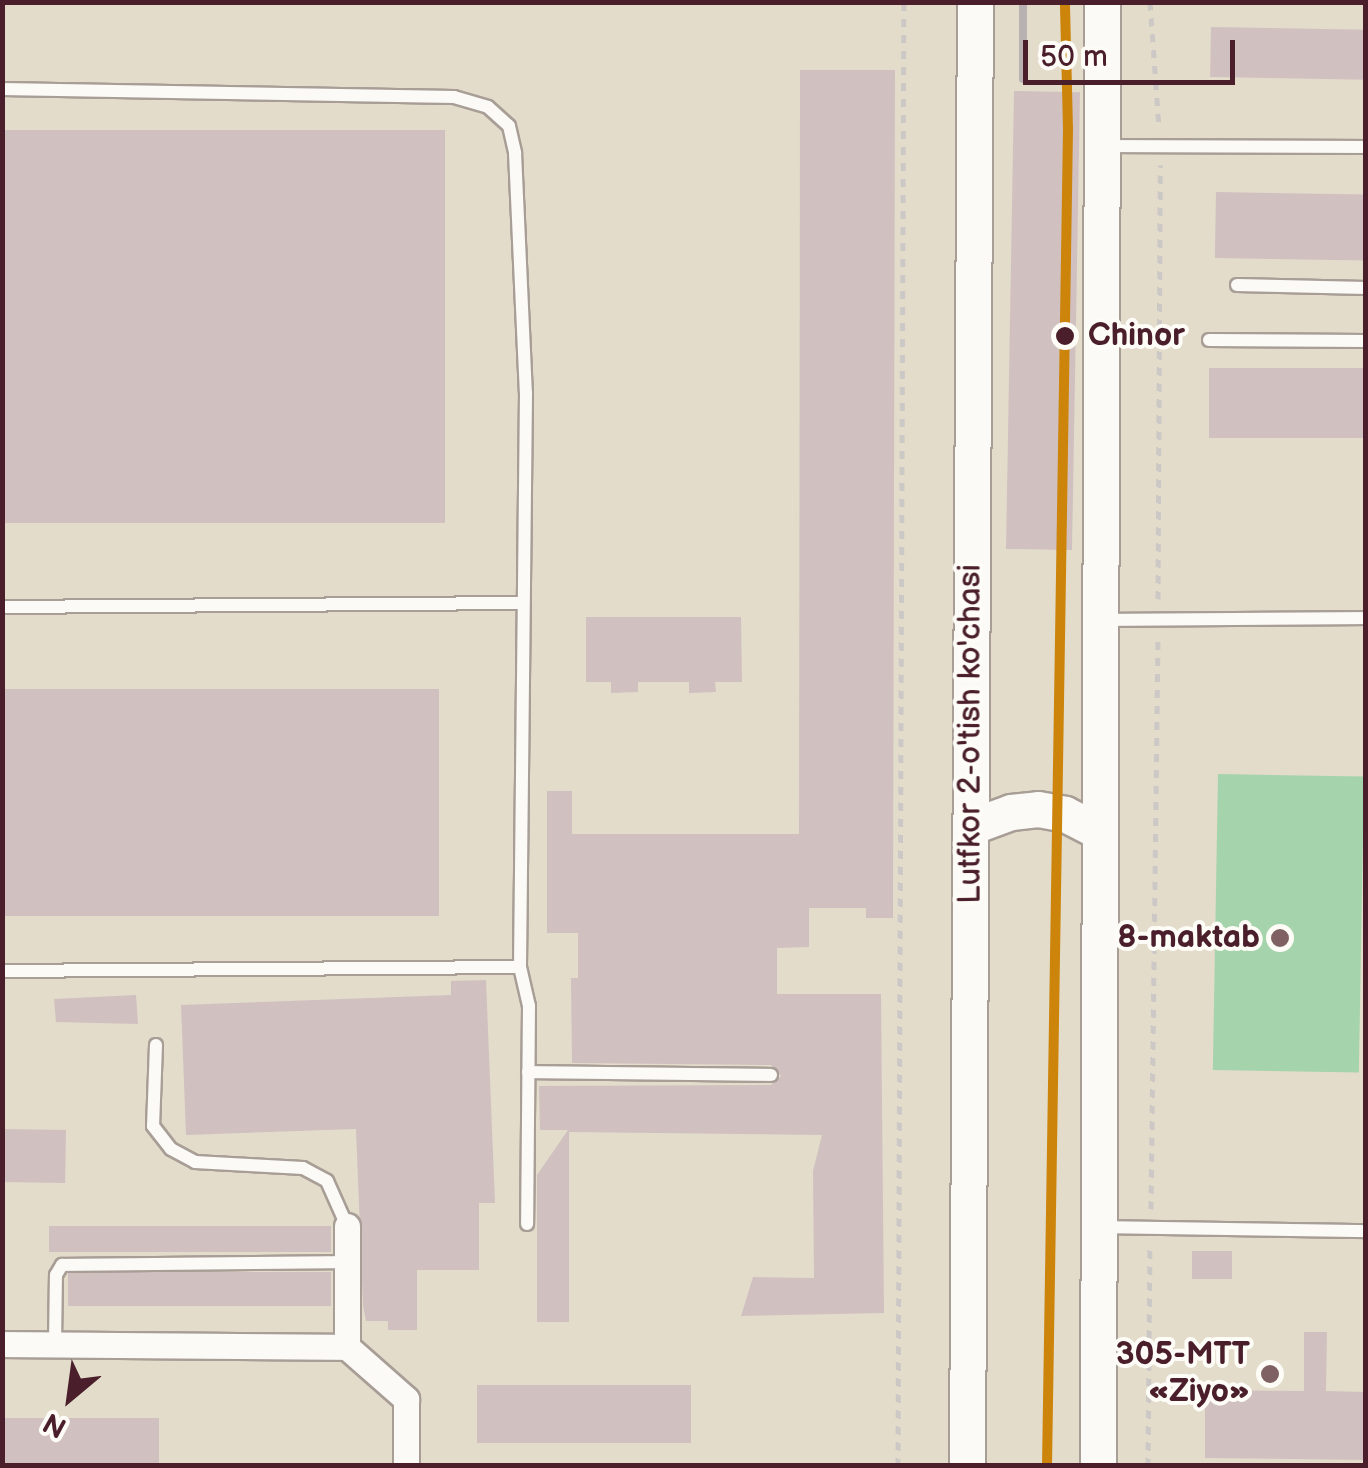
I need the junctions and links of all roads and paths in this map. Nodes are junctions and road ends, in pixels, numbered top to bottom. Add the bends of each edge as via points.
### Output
1 (904, 2) edge
2 (975, 2) edge
3 (1102, 2) edge
4 (1150, 2) edge
5 (2, 89) edge
6 (1160, 144) junction
7 (1102, 146) junction
8 (1366, 147) edge
9 (1237, 285) dead end
10 (1366, 288) edge
11 (1210, 340) dead end
12 (1366, 340) edge
13 (524, 603) junction
14 (2, 607) edge
15 (1366, 618) edge
16 (1158, 619) junction
17 (1098, 620) junction
18 (970, 826) junction
19 (1098, 831) junction
20 (520, 967) junction
21 (2, 971) edge
22 (156, 1045) dead end
23 (528, 1072) junction
24 (770, 1075) dead end
25 (527, 1224) dead end
26 (348, 1226) joint
27 (1097, 1227) junction
28 (1150, 1230) junction
29 (1366, 1231) edge
30 (348, 1262) junction
31 (2, 1344) edge
32 (55, 1344) junction
33 (348, 1347) junction
34 (406, 1466) edge
35 (898, 1466) edge
36 (966, 1466) edge
37 (1098, 1466) edge
38 (1148, 1466) edge

1 - 35 path
2 - 18 main road, Lutfkor 2-o'tish ko'chasi
3 - 7 main road
4 - 6 path
5 - 13 lane via 454,97 488,107 509,126 526,392
6 - 7 lane
6 - 8 lane
6 - 16 path
7 - 17 main road
9 - 10 lane
11 - 12 lane
13 - 14 lane
13 - 20 lane
15 - 16 lane
16 - 17 lane
16 - 28 path
17 - 19 main road
18 - 19 main road via 1038,809
18 - 36 main road, Lutfkor 2-o'tish ko'chasi
19 - 27 main road
20 - 21 lane
20 - 23 lane via 529,1006
22 - 26 lane via 153,1126 170,1149 194,1162 303,1168 327,1180
23 - 24 lane
23 - 25 lane
26 - 30 street
27 - 28 lane
27 - 37 main road
28 - 29 lane
28 - 38 path
30 - 32 lane via 62,1265 56,1275
30 - 33 street
31 - 32 street
32 - 33 street
33 - 34 street via 406,1399

